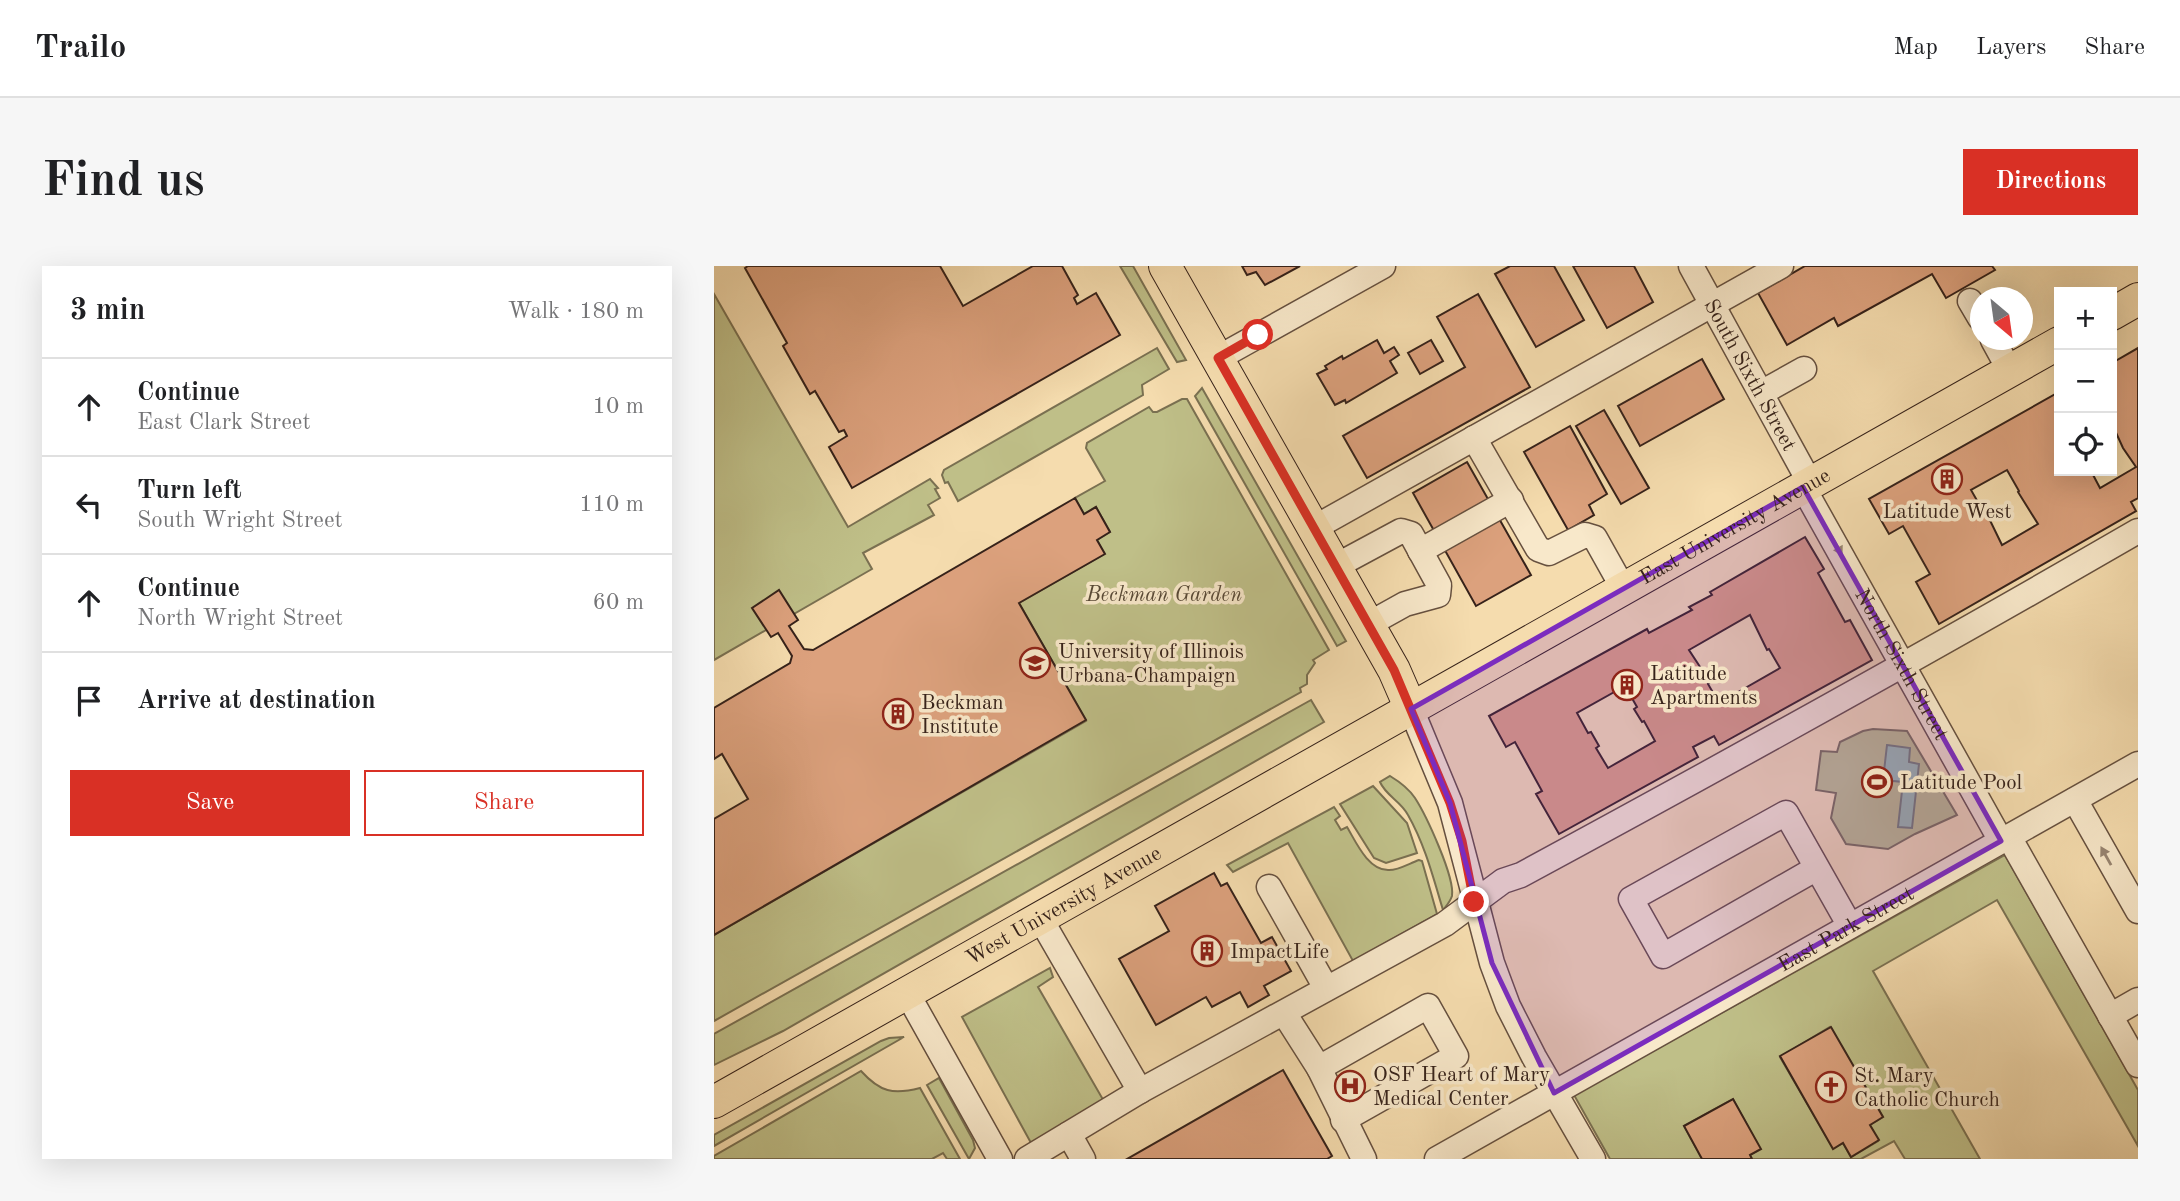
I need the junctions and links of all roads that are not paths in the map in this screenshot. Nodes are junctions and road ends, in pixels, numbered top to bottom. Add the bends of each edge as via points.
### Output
1 (1166, 266) edge
2 (1382, 266) edge
3 (1691, 266) edge
4 (1781, 266) edge
5 (2138, 299) edge
6 (1713, 305) junction
7 (2117, 311) edge
8 (2054, 346) edge
9 (1998, 350) edge
10 (1218, 358) junction
11 (1804, 369) dead end
12 (2010, 371) junction
13 (1761, 393) junction
14 (1474, 439) junction
15 (1807, 485) junction
16 (1511, 500) junction
17 (1314, 528) junction
18 (2138, 531) edge
19 (1420, 551) junction
20 (1336, 566) junction
21 (1623, 588) junction
22 (1369, 624) junction
23 (1904, 665) junction
24 (1411, 709) junction
25 (2138, 764) edge
26 (2075, 800) junction
27 (2005, 839) junction
28 (1817, 868) junction
29 (1269, 887) dead end
30 (1474, 902) junction
31 (2138, 911) edge
32 (1040, 918) junction
33 (1850, 926) junction
34 (1325, 988) junction
35 (907, 993) junction
36 (2138, 1000) edge
37 (1284, 1013) junction
38 (2110, 1016) junction
39 (2138, 1065) edge
40 (1319, 1068) junction
41 (1140, 1091) junction
42 (1554, 1093) junction
43 (714, 1102) edge
44 (1343, 1120) junction
45 (1069, 1134) junction
46 (1000, 1159) edge
47 (1027, 1159) edge
48 (1083, 1159) edge
49 (1364, 1159) edge
50 (1437, 1159) edge
51 (1593, 1159) edge

1 - 10 main road
2 - 10 street
3 - 6 street, South Sixth Street
4 - 6 street
5 - 7 main road
6 - 13 street, South Sixth Street
6 - 14 street
8 - 12 main road, East University Avenue
9 - 12 street
10 - 17 main road
11 - 13 street
12 - 15 main road, East University Avenue
13 - 15 street, South Sixth Street
14 - 16 street
14 - 17 street
15 - 21 main road, East University Avenue
15 -> 23 street, North Sixth Street
16 - 19 street
16 - 21 street via 1538,549 1549,553 1585,535 1595,538
17 - 20 main road
18 - 23 street
19 - 20 street via 1411,534 1401,531
19 - 22 street via 1439,585 1438,595 1405,604
20 - 22 main road
21 - 24 main road, East University Avenue
22 - 24 main road
23 - 27 street, North Sixth Street
23 - 30 street via 1667,797 1503,881
24 - 30 street via 1450,803
24 - 32 main road, West University Avenue
25 - 26 street, East Park Street
26 - 27 street, East Park Street
31 -> 26 street
27 - 33 street, East Park Street
27 - 38 street, North Sixth Street
28 - 28 street via 1786,813 1631,900 1663,956
28 - 33 street
29 - 34 street
30 - 34 street via 1445,924
30 - 42 street via 1508,1006
32 - 35 main road, West University Avenue
32 - 41 street
33 - 42 street, East Park Street
34 - 37 street
35 - 43 main road, West University Avenue
35 - 46 street
36 - 38 street
37 - 40 street
37 - 41 street
38 - 39 street, North Sixth Street
40 - 44 street
40 - 44 street via 1428,1006 1456,1056
41 - 45 street
42 - 50 street, East Park Street
42 - 51 street
44 - 49 street
45 - 47 street
45 - 48 street

